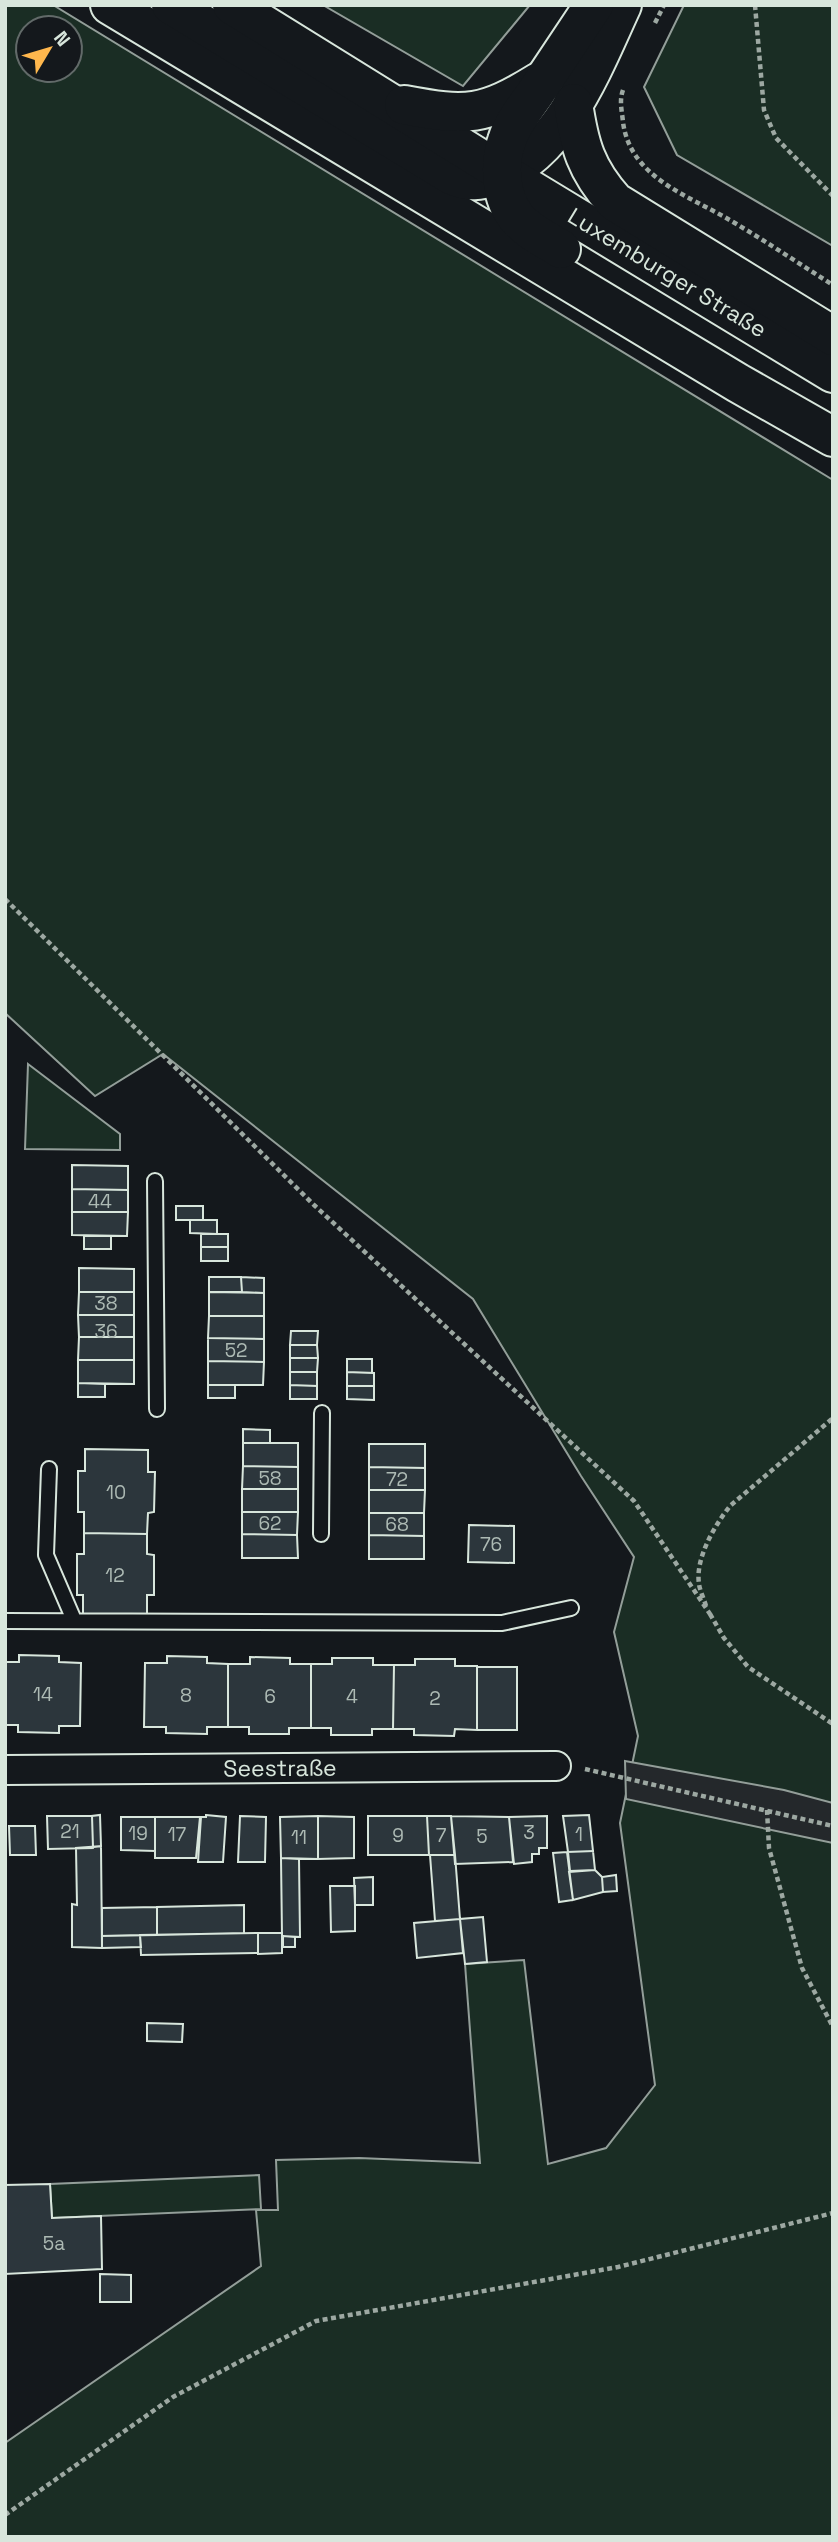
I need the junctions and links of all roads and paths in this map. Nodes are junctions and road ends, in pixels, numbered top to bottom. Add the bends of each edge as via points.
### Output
1 (110, 5) edge
2 (171, 5) edge
3 (232, 5) edge
4 (594, 5) edge
5 (664, 5) edge
6 (755, 5) edge
7 (637, 16) edge
8 (544, 79) junction
9 (623, 88) dead end
10 (386, 101) junction
11 (573, 103) junction
12 (503, 173) junction
13 (833, 196) edge
14 (833, 285) edge
15 (833, 336) edge
16 (833, 373) edge
17 (738, 383) junction
18 (833, 437) edge
19 (5, 899) edge
20 (155, 1181) dead end
21 (157, 1409) dead end
22 (322, 1413) dead end
23 (833, 1418) edge
24 (49, 1469) dead end
25 (321, 1534) dead end
26 (570, 1608) dead end
27 (710, 1614) junction
28 (74, 1620) junction
29 (5, 1621) edge
30 (833, 1724) edge
31 (556, 1766) joint
32 (5, 1770) edge
33 (767, 1810) junction
34 (833, 1826) edge
35 (833, 2027) edge
36 (833, 2213) edge
37 (5, 2515) edge

1 - 17 main road
2 - 12 main road via 451,175 474,182
3 - 10 main road, Luxemburger Straße
4 - 8 main road
5 - 7 path
6 - 13 path via 764,110 776,138
7 - 11 main road
8 - 10 main road via 498,106 467,113
8 - 12 main road via 510,133 502,156
9 - 14 path via 624,130 632,153 654,177
10 - 12 main road, Luxemburger Straße
11 - 12 main road via 542,147
11 - 15 main road via 584,157 615,202
12 - 16 main road, Luxemburger Straße
12 - 17 main road via 505,194 518,219 667,316
17 - 18 main road
19 - 27 path via 314,1205 634,1500
20 - 21 lane
22 - 25 lane
23 - 27 path via 718,1521 703,1551 698,1583
24 - 28 lane via 46,1555
26 - 28 lane via 502,1623
27 - 30 path via 748,1667
28 - 29 lane
31 - 32 street, Seestraße
31 - 33 path via 594,1770
33 - 34 path
33 - 35 path via 769,1848 802,1968
36 - 37 path via 618,2267 316,2321 173,2397

